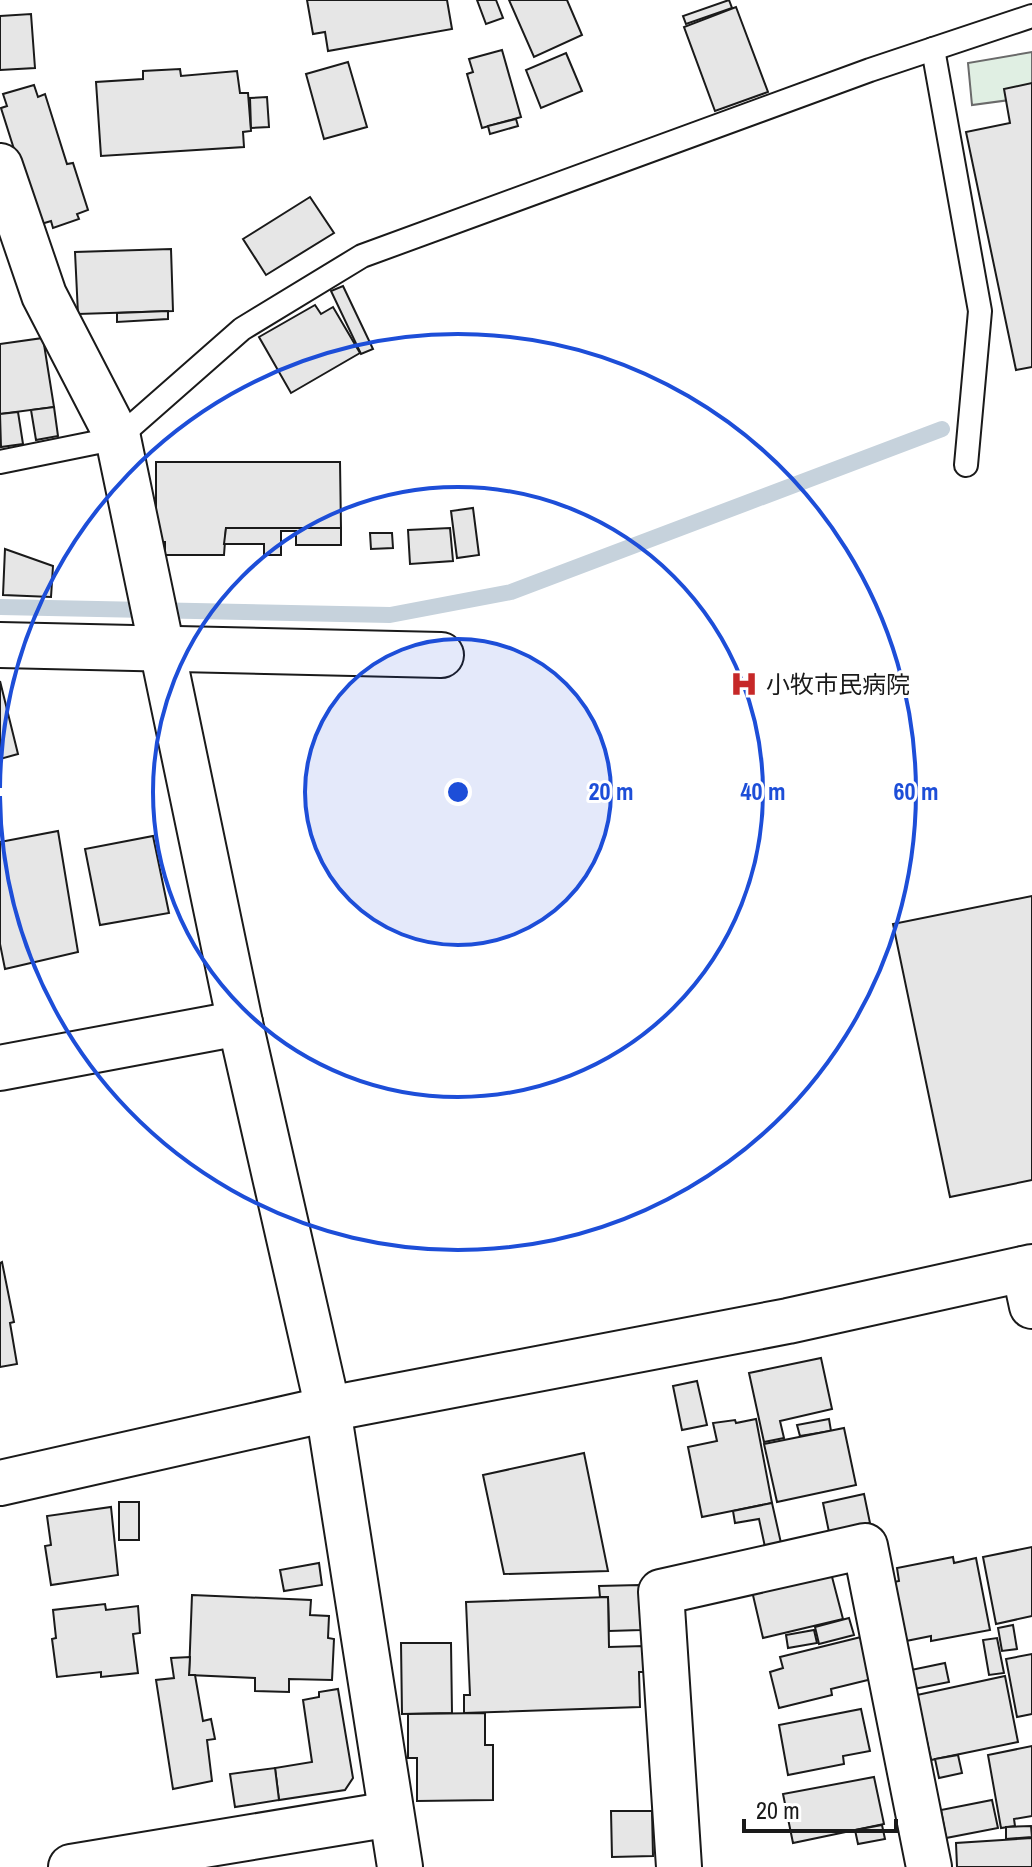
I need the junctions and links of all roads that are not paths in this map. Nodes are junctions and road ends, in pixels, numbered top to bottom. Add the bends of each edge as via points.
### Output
1 (1032, 16) edge
2 (933, 49) junction
3 (0, 166) edge
4 (118, 438) junction
5 (0, 462) edge
6 (966, 465) dead end
7 (0, 645) edge
8 (160, 648) junction
9 (441, 655) dead end
10 (240, 1023) junction
11 (0, 1068) edge
12 (1029, 1281) edge
13 (328, 1409) junction
14 (0, 1483) edge
15 (391, 1814) junction
16 (71, 1867) edge
17 (400, 1867) edge
18 (679, 1867) edge
19 (929, 1867) edge

1 - 2 lane
2 - 4 lane via 362,256 242,329
2 - 6 lane via 980,311
3 - 4 street via 44,295
4 - 5 lane
4 - 8 street
7 - 8 street
8 - 9 street
8 - 10 street
10 - 11 street
10 - 13 street
12 - 13 street
13 - 14 street
13 - 15 street
15 - 16 street
15 - 17 street
18 - 19 street via 661,1592 865,1546

